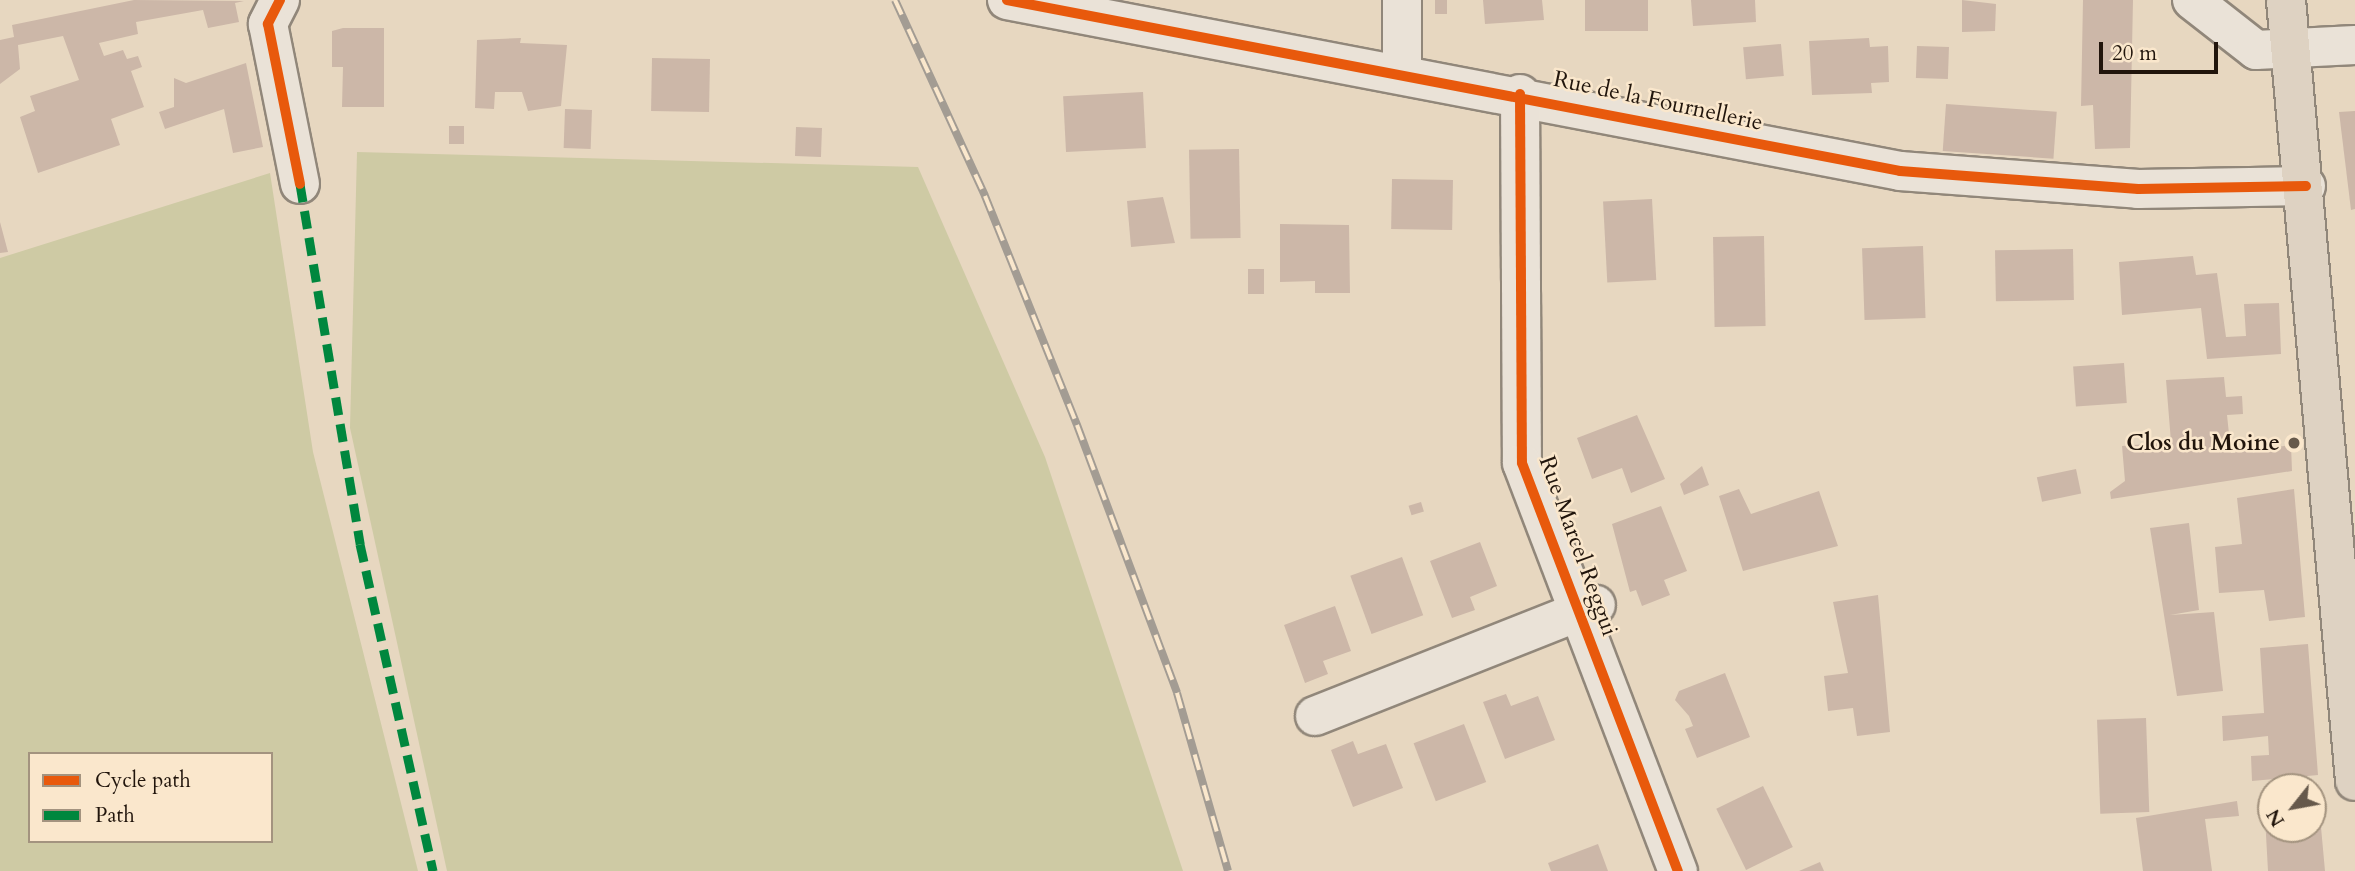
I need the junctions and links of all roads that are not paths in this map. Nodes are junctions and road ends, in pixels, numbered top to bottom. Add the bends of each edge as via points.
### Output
1 (281, 0) edge
2 (1007, 0) edge
3 (1402, 0) edge
4 (2192, 0) edge
5 (2286, 0) edge
6 (2355, 45) edge
7 (2291, 52) junction
8 (1402, 71) junction
9 (1520, 94) junction
10 (300, 184) dead end
11 (2306, 186) junction
12 (1587, 608) junction
13 (1315, 716) dead end
14 (2355, 781) edge
15 (1678, 871) edge

1 - 10 street via 268,24
2 - 8 street, Rue de la Fournellerie via 1128,27
3 - 8 street
4 - 7 street via 2235,40 2256,50
5 - 7 main road
6 - 7 street
7 - 11 main road
8 - 9 street, Rue de la Fournellerie
9 - 11 street, Rue de la Fournellerie via 1900,171 2138,189
9 - 12 street, Rue Marcel Reggui via 1522,463
11 - 14 main road
12 - 13 street
12 - 15 street, Rue Marcel Reggui

